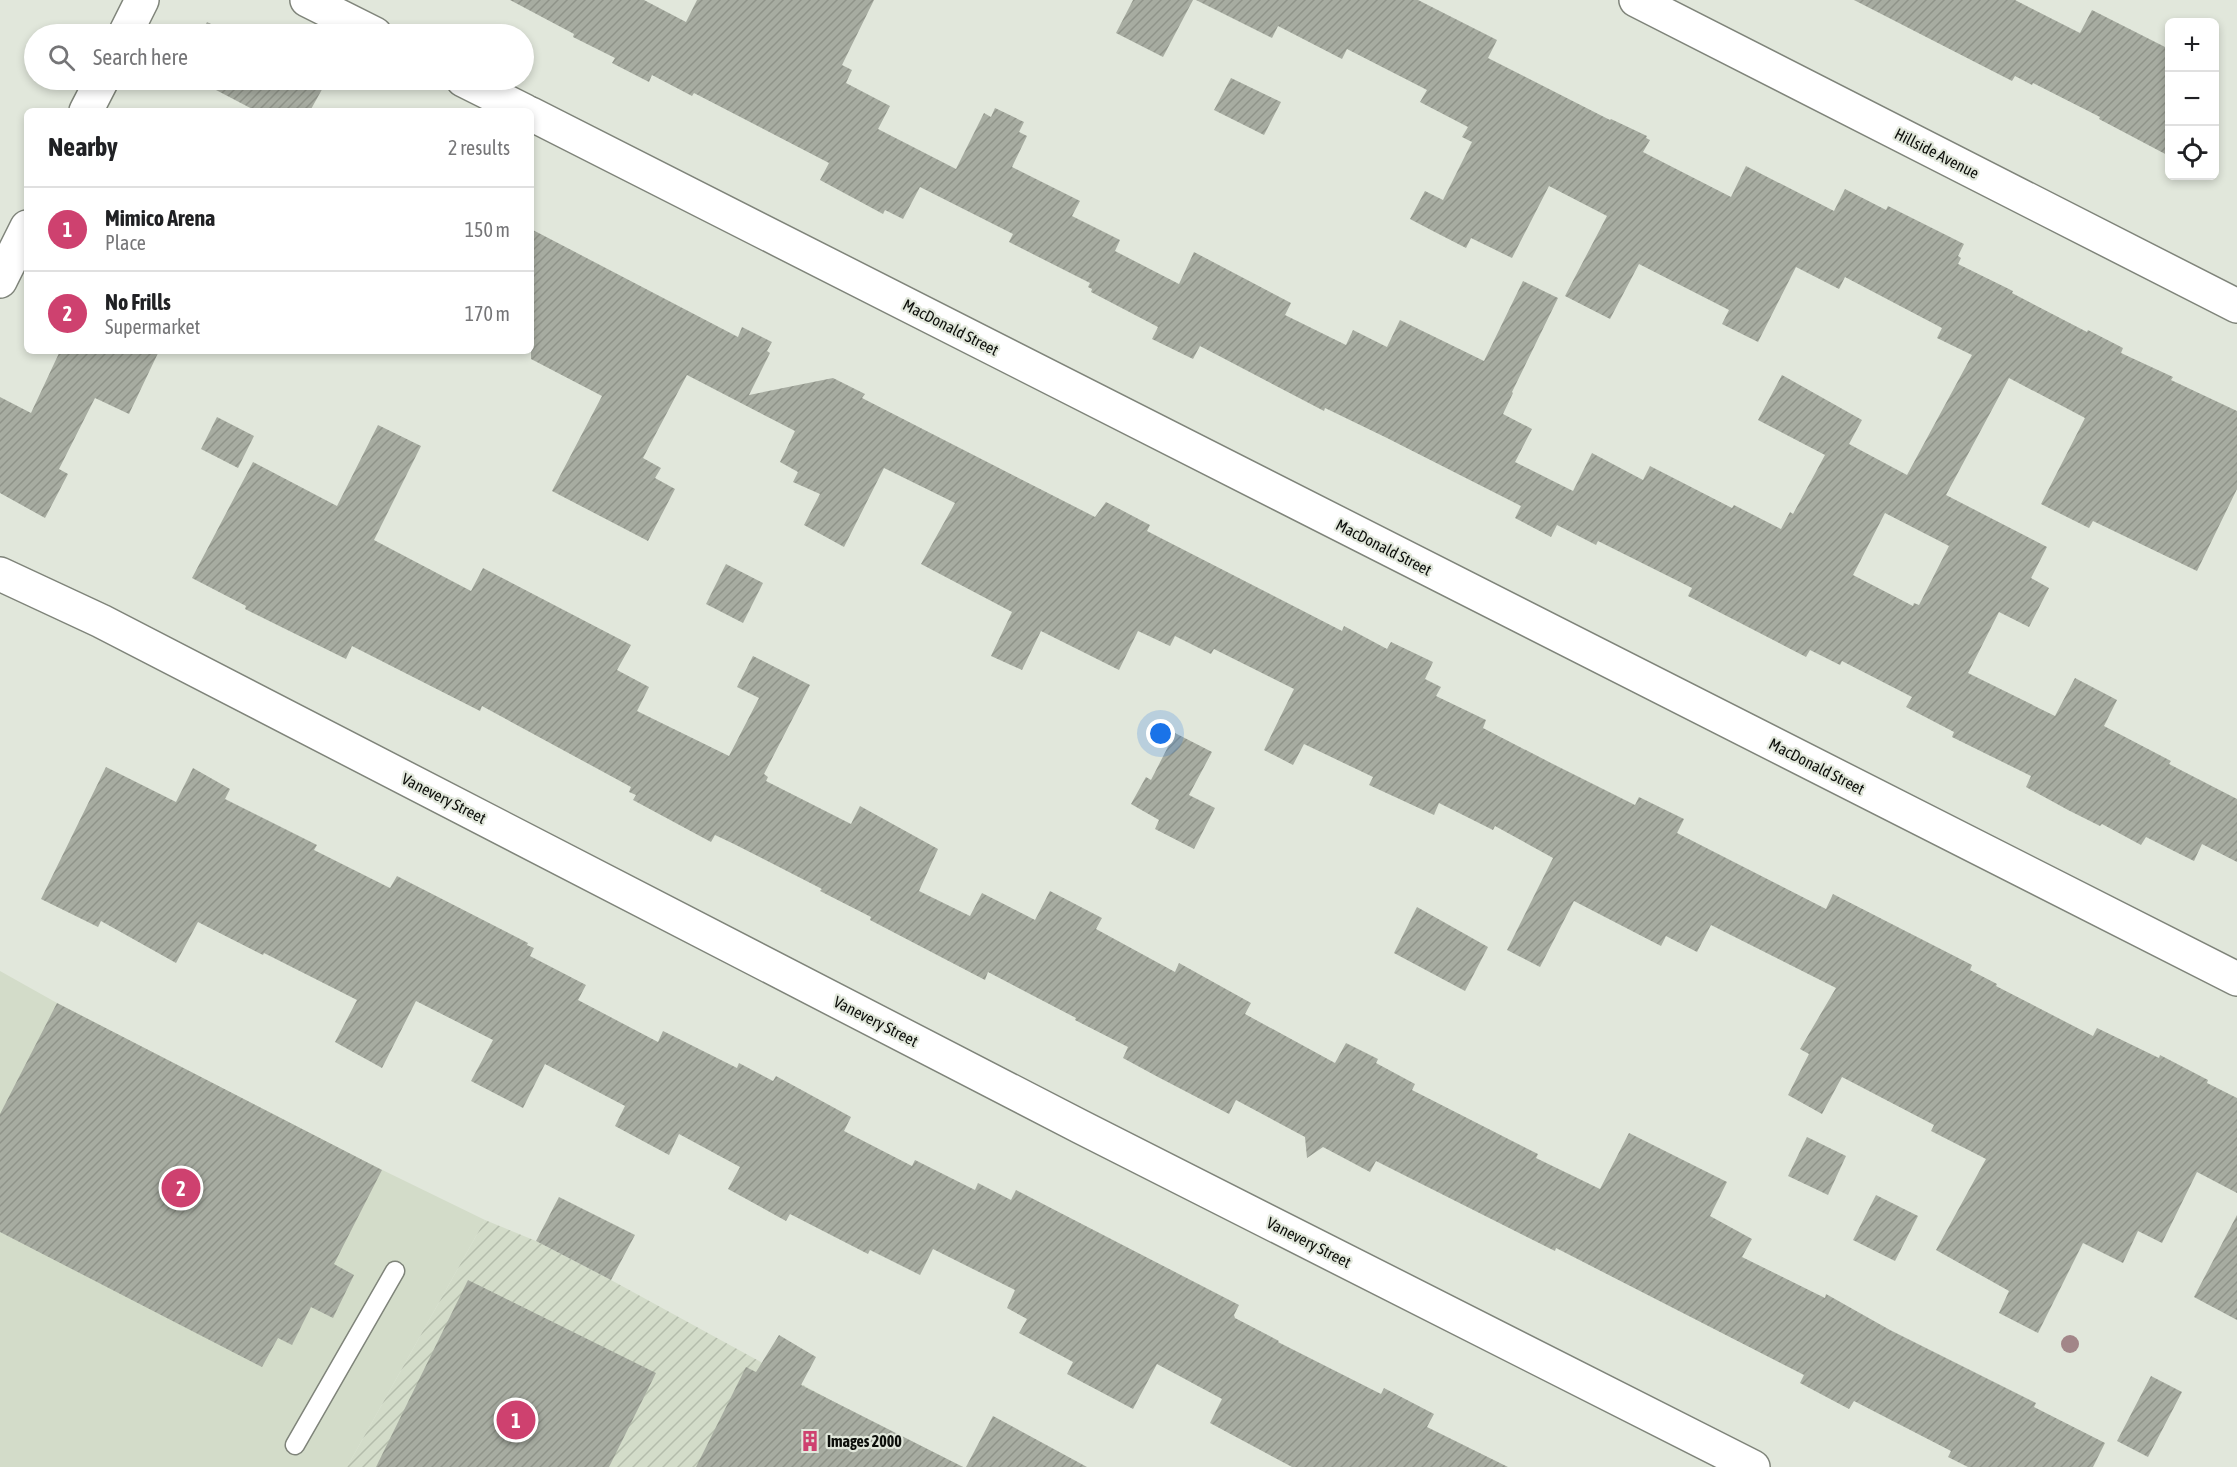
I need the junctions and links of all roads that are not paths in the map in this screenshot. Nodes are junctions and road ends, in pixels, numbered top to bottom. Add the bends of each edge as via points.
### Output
1 (142, 0) edge
2 (307, 0) edge
3 (1636, 0) edge
4 (130, 24) edge
5 (355, 24) edge
6 (97, 90) edge
7 (483, 90) edge
8 (88, 108) edge
9 (519, 108) edge
10 (534, 116) edge
11 (24, 233) edge
12 (0, 281) edge
13 (2237, 306) edge
14 (0, 574) edge
15 (2237, 979) edge
16 (395, 1271) dead end
17 (294, 1445) dead end
18 (1753, 1467) edge

1 - 4 street
2 - 5 street
3 - 13 street, Hillside Avenue
6 - 8 street
7 - 9 street
10 - 15 street, MacDonald Street
11 - 12 street
14 - 18 street, Vanevery Street via 101,621 1081,1127
16 - 17 lane

